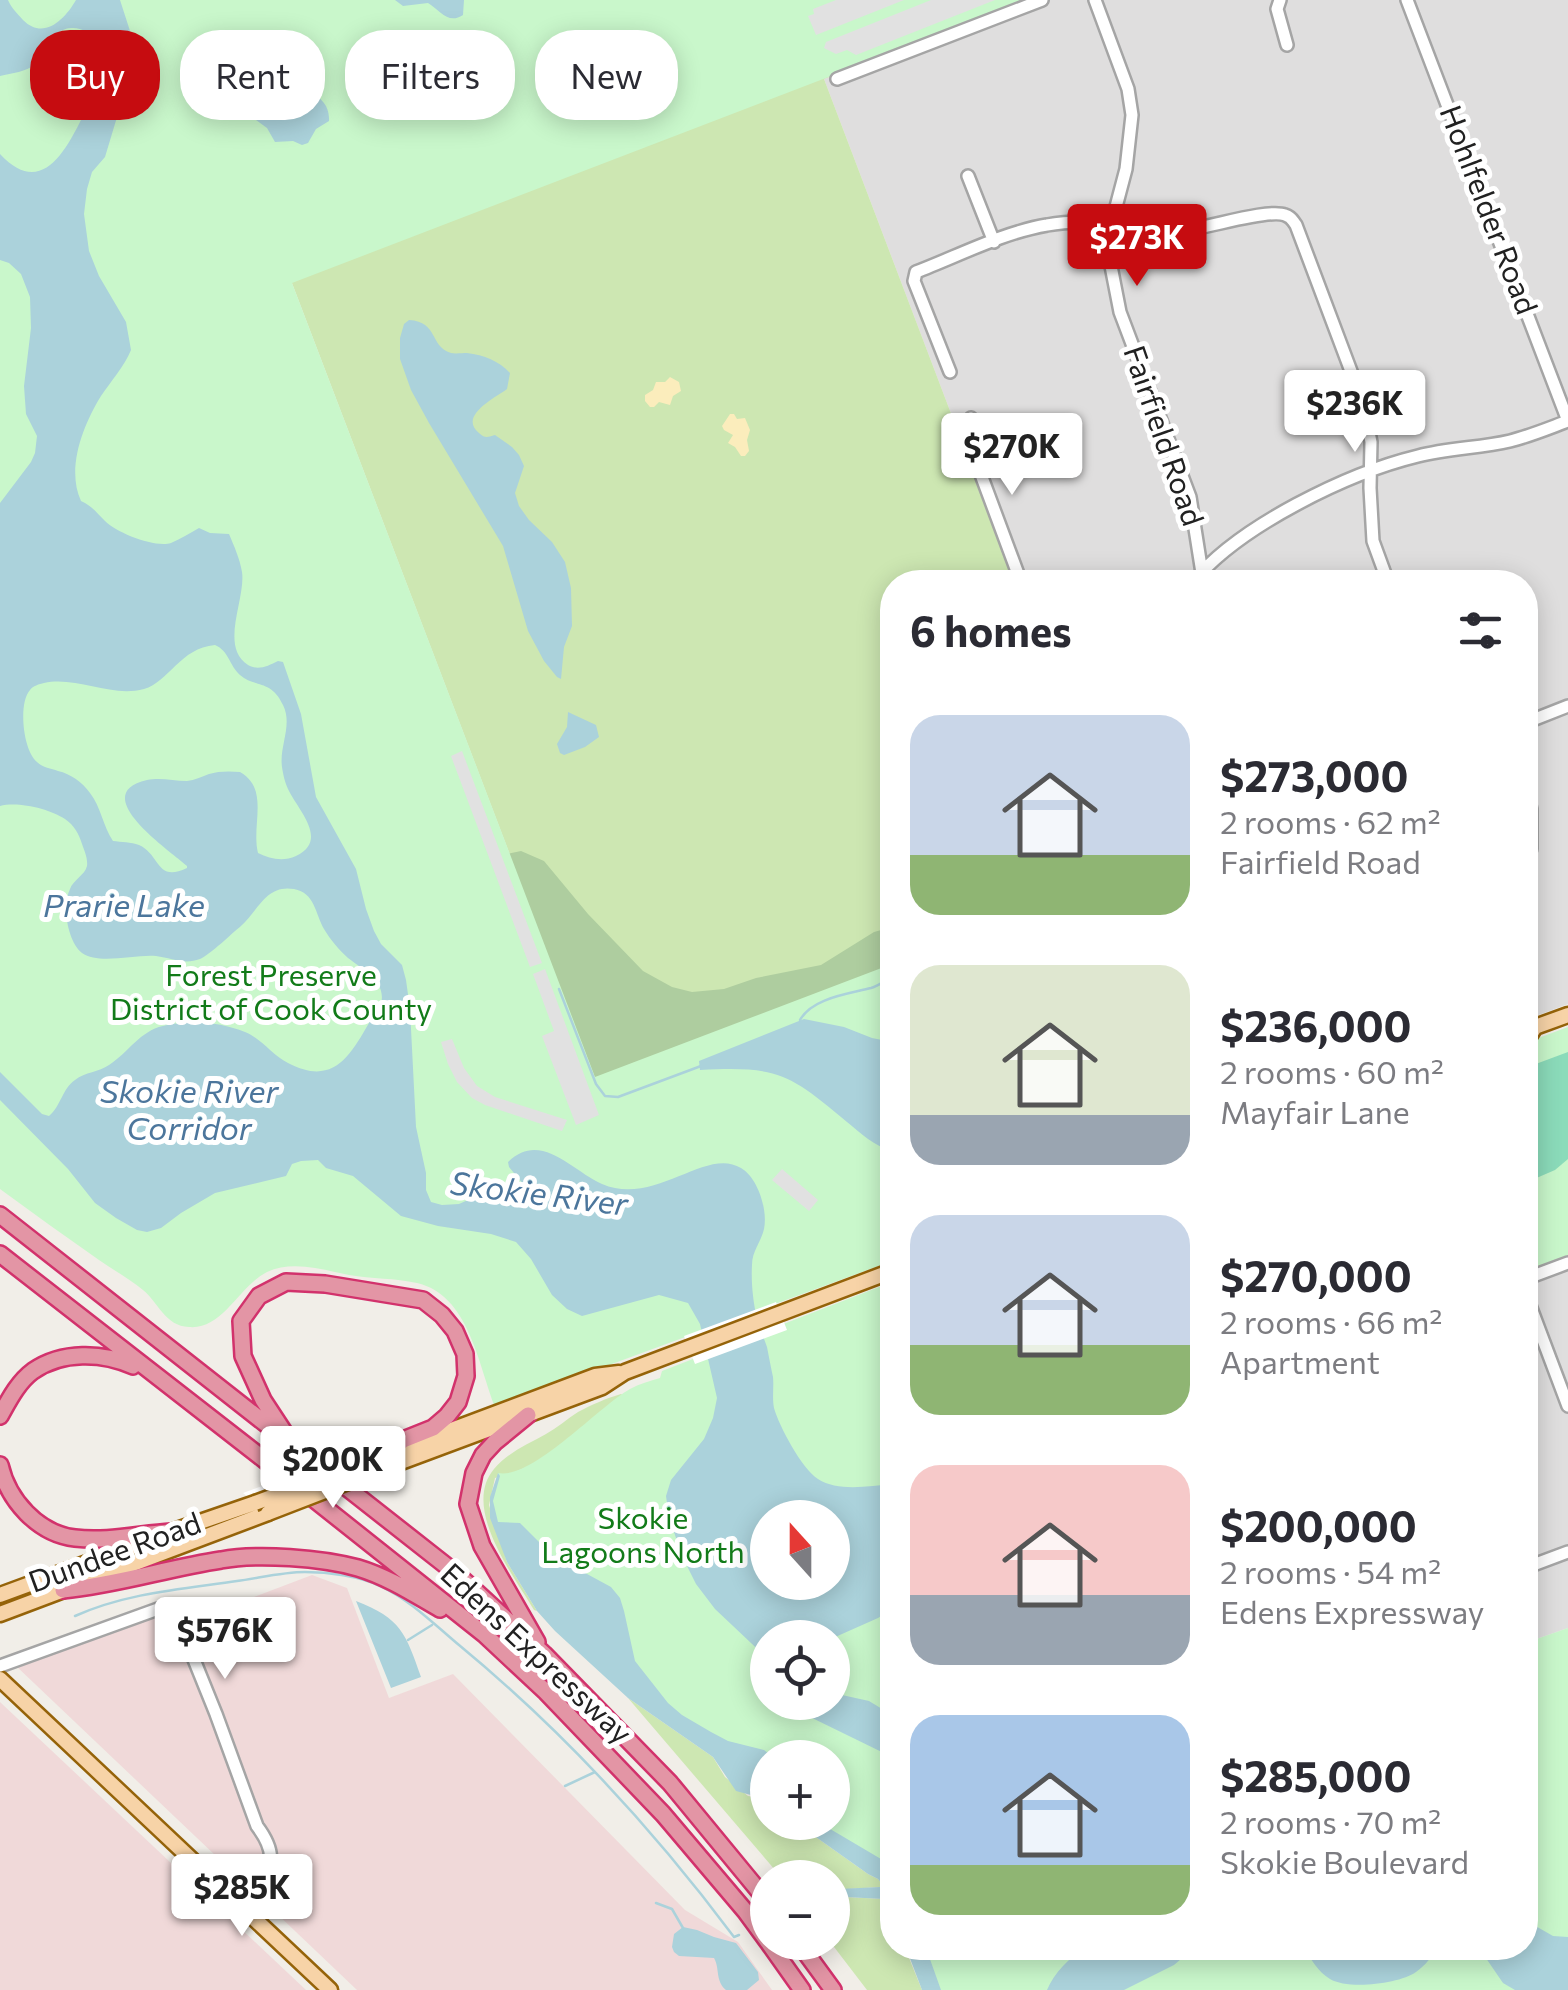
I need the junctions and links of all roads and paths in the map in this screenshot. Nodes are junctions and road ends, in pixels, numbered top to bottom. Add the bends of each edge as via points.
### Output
1 (1042, 0) edge
2 (1096, 0) edge
3 (1280, 0) edge
4 (1407, 0) edge
5 (1287, 45) dead end
6 (838, 78) dead end
7 (968, 176) dead end
8 (1112, 222) junction
9 (994, 242) junction
10 (950, 372) dead end
11 (971, 418) dead end
12 (1568, 421) edge
13 (1371, 470) junction
14 (1017, 570) edge
15 (1201, 570) edge
16 (1210, 570) edge
17 (1384, 570) edge
18 (1568, 706) edge
19 (1538, 718) edge
20 (1568, 1015) edge
21 (1538, 1026) edge
22 (0, 1215) edge
23 (0, 1254) edge
24 (1568, 1263) edge
25 (1538, 1274) edge
26 (880, 1276) edge
27 (1538, 1326) edge
28 (625, 1372) junction
29 (158, 1378) junction
30 (1568, 1406) edge
31 (528, 1415) junction
32 (0, 1416) edge
33 (292, 1444) junction
34 (379, 1461) junction
35 (0, 1465) edge
36 (262, 1508) junction
37 (171, 1532) junction
38 (1568, 1552) edge
39 (1538, 1563) edge
40 (63, 1590) junction
41 (0, 1595) edge
42 (4, 1614) edge
43 (485, 1635) junction
44 (544, 1654) junction
45 (0, 1666) edge
46 (0, 1679) edge
47 (750, 1880) edge
48 (234, 1902) junction
49 (750, 1917) edge
50 (781, 1960) edge
51 (811, 1960) edge
52 (330, 1990) edge
53 (802, 1990) edge
54 (832, 1990) edge

1 - 6 street
2 - 8 street, Fairfield Road via 1132,115
3 - 5 street
4 - 12 street, Hohlfelder Road
7 - 9 street
8 - 9 street via 1049,224
8 - 13 street via 1188,228 1289,216 1363,403
8 - 15 street, Fairfield Road via 1120,312 1190,497
9 - 10 street via 914,276
11 - 14 street via 972,453
12 - 13 street via 1510,441
13 - 16 street via 1258,528
13 - 17 street via 1373,541
18 - 19 street
20 - 21 main road
22 - 33 highway, Edens Expressway
23 - 29 highway, Edens Expressway
24 - 25 street
26 - 28 main road, Dundee Road
27 - 30 street
28 - 31 main road, Dundee Road
28 - 34 main road, Dundee Road via 595,1376
29 - 32 highway via 92,1354 60,1358 33,1372
29 - 43 highway, Edens Expressway
31 - 34 main road, Dundee Road
31 - 44 highway via 483,1456 468,1504 482,1546
33 - 34 highway via 242,1356 241,1321 259,1296 286,1282 423,1300 455,1330 466,1376 458,1402 433,1428 403,1440
33 - 44 highway, Edens Expressway via 458,1575
34 - 36 main road, Dundee Road, bridge
35 - 37 highway via 15,1501 40,1524 73,1538
36 - 37 main road, Dundee Road
36 - 40 main road, Dundee Road
37 - 41 main road, Dundee Road
38 - 39 street
40 - 42 main road, Dundee Road
40 - 43 highway via 225,1559 291,1558 357,1568 400,1585
43 - 49 highway, Edens Expressway via 663,1814
44 - 47 highway, Edens Expressway via 670,1783
45 - 48 street via 158,1609 176,1616 272,1852 268,1870
46 - 48 main road
48 - 52 main road
50 - 53 highway, Edens Expressway
51 - 54 highway

